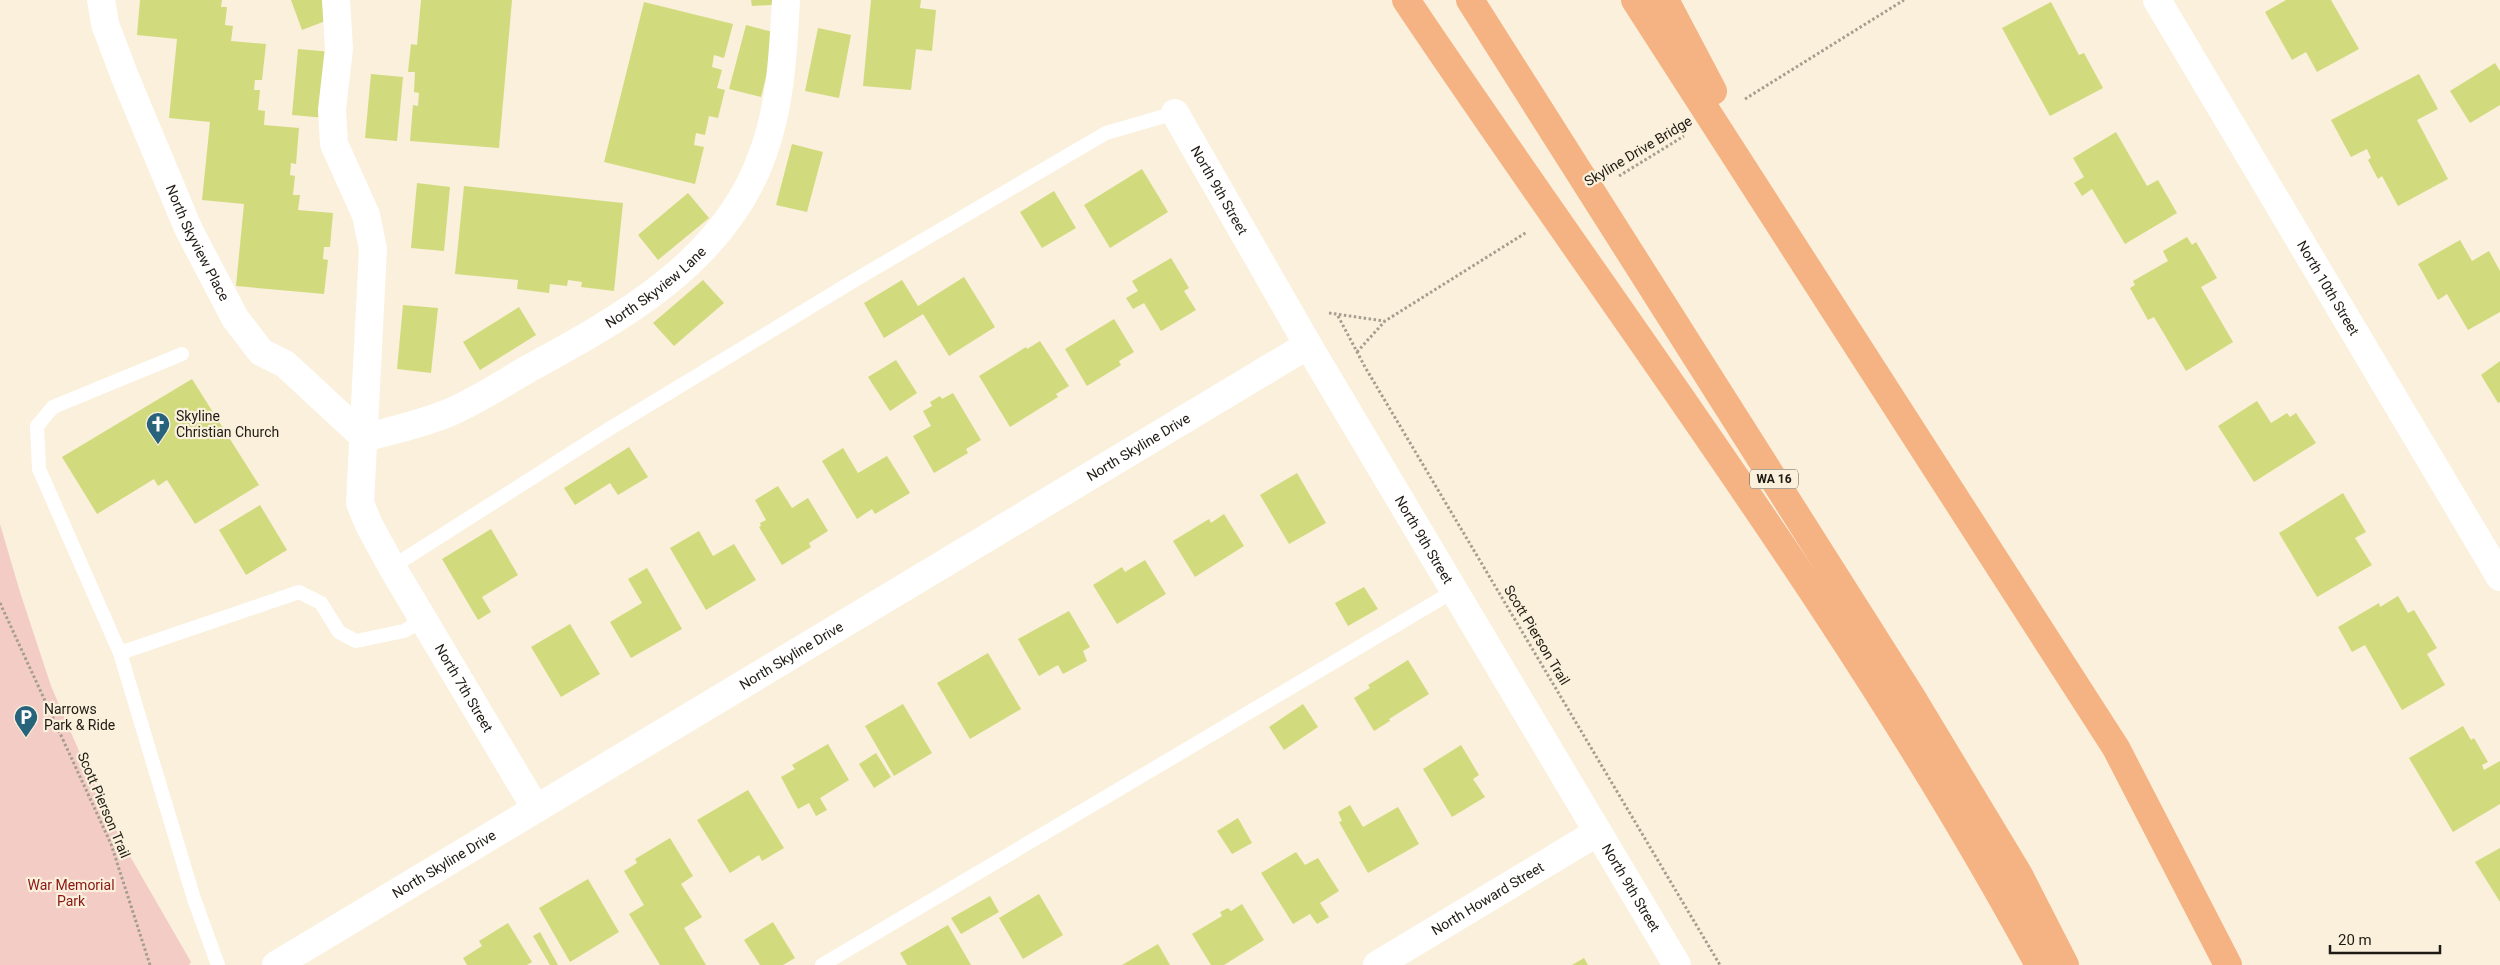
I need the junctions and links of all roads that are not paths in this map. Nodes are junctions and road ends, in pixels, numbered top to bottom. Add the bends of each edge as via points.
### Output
1 (102, 0) edge
2 (336, 0) edge
3 (786, 0) edge
4 (1406, 0) edge
5 (1470, 0) edge
6 (1635, 0) edge
7 (1665, 0) edge
8 (2157, 0) edge
9 (1174, 113) joint
10 (1787, 234) junction
11 (1308, 345) junction
12 (182, 354) dead end
13 (365, 438) junction
14 (392, 567) junction
15 (2500, 576) edge
16 (1454, 590) junction
17 (424, 619) junction
18 (120, 653) junction
19 (536, 808) junction
20 (1598, 832) junction
21 (218, 965) edge
22 (276, 965) edge
23 (822, 965) edge
24 (1377, 965) edge
25 (1677, 965) edge
26 (2039, 965) edge
27 (2065, 965) edge
28 (2228, 965) edge

1 - 13 street, North Skyview Place via 105,24 188,228 235,318 261,352 284,364
2 - 13 street via 339,48 332,110 334,144 366,215 373,249
3 - 13 street, North Skyview Lane via 775,111 762,157 741,201 706,246 660,289 602,329 448,413
4 - 26 highway via 1759,512 1901,729
5 - 27 highway, WA 16 via 1911,696 2018,875
6 - 10 highway
7 - 10 highway
8 - 15 street, North 10th Street
9 - 11 street, North 9th Street
9 - 14 lane via 1106,133 651,404
10 - 28 highway via 2116,748
11 - 16 street, North 9th Street
11 - 19 street, North Skyline Drive
12 - 18 lane via 53,407 37,426 39,469
13 - 14 street via 360,503 368,526
14 - 17 street, North 7th Street
16 - 20 street, North 9th Street
16 - 23 lane
17 - 18 lane via 404,631 356,641 339,632 321,603 299,592
17 - 19 street, North 7th Street
18 - 21 lane via 194,899
19 - 22 street, North Skyline Drive
20 - 24 street, North Howard Street
20 - 25 street, North 9th Street

